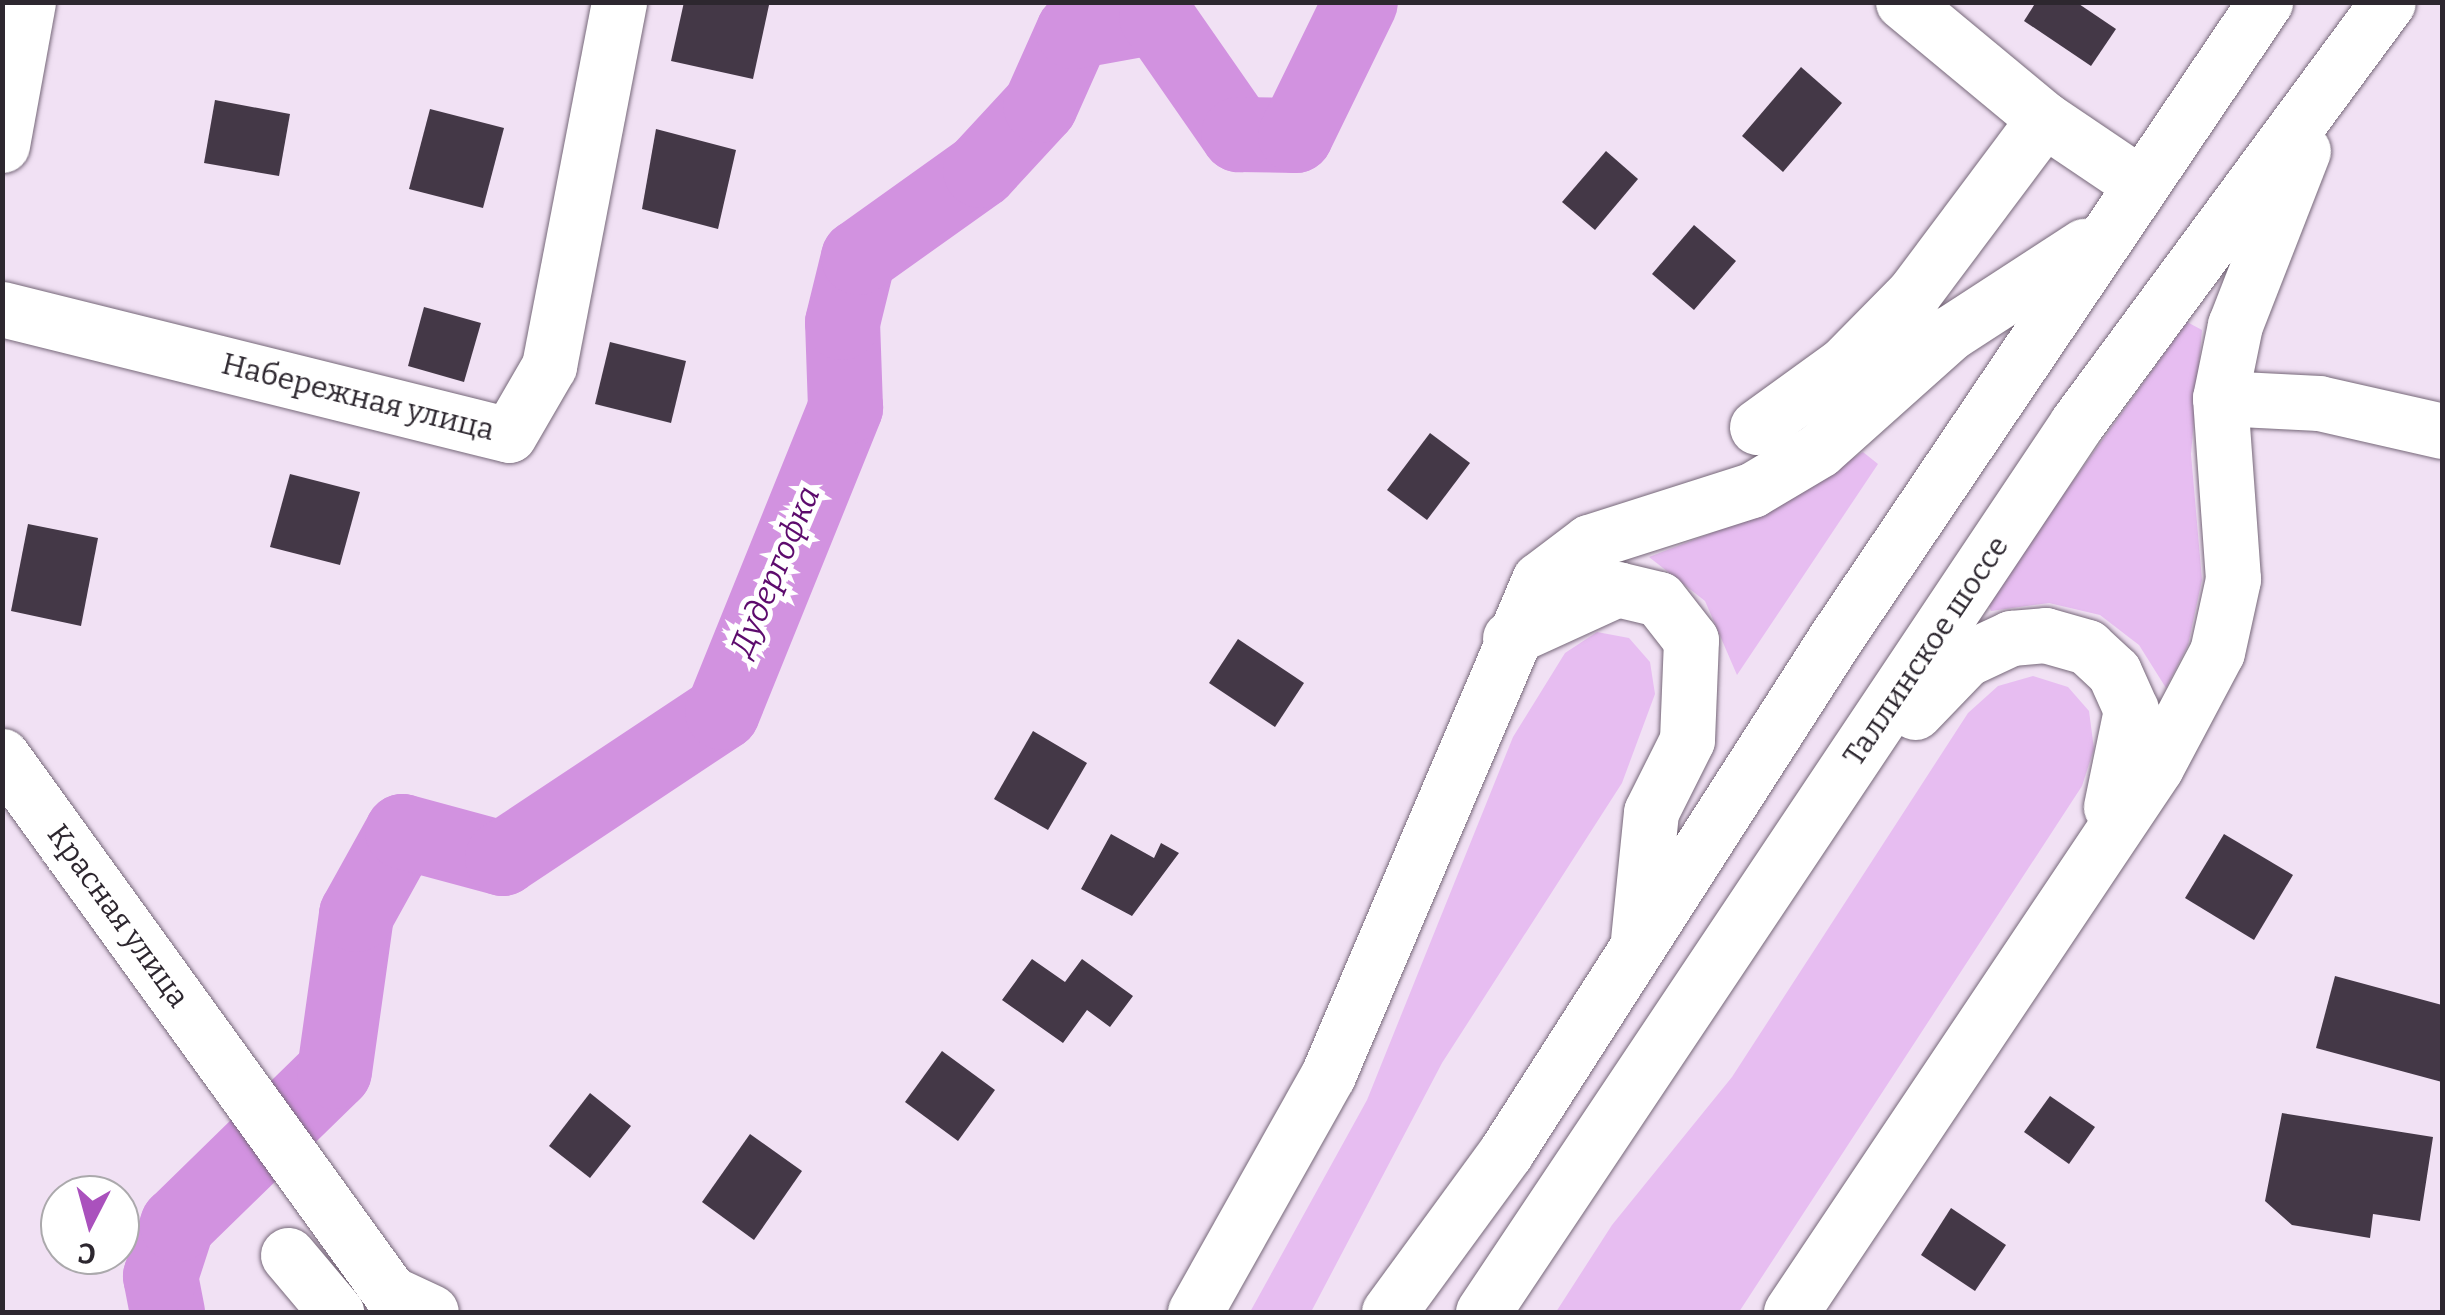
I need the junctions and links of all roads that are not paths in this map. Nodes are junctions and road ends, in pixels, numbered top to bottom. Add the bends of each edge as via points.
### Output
1 (28, 2) edge
2 (619, 2) edge
3 (1903, 2) edge
4 (2264, 2) edge
5 (2388, 2) edge
6 (2334, 74) junction
7 (2044, 119) junction
8 (2, 145) edge
9 (2139, 182) junction
10 (2103, 234) junction
11 (2, 309) edge
12 (2220, 398) junction
13 (1757, 428) dead end
14 (2442, 431) edge
15 (1510, 638) junction
16 (2, 756) edge
17 (1822, 806) junction
18 (2100, 843) junction
19 (1636, 952) junction
20 (288, 1255) dead end
21 (336, 1312) edge
22 (431, 1312) edge
23 (1194, 1312) edge
24 (1389, 1312) edge
25 (1483, 1312) edge
26 (1791, 1312) edge

1 - 8 main road
2 - 11 main road, Набережная улица via 550,366 509,435
3 - 7 main road
4 - 9 main road
5 - 6 main road, Таллинское шоссе
6 - 12 main road via 2257,262
6 - 17 main road, Таллинское шоссе via 2077,423
7 - 9 main road
7 - 13 main road via 1914,294 1844,364
9 - 10 main road
10 - 15 main road via 1950,333 1819,450 1752,490 1589,542 1538,580
10 - 19 main road
12 - 14 main road via 2318,403
12 - 18 main road via 2233,579 2217,652 2156,768
15 - 19 main road via 1617,589 1660,600 1691,640 1687,740 1651,812
15 - 23 main road via 1328,1075
16 - 22 main road, Красная улица via 390,1293
17 - 18 main road via 1966,660 2044,635 2087,647 2114,672 2130,710 2129,749
17 - 25 main road, Таллинское шоссе
18 - 26 main road
19 - 24 main road
20 - 21 main road

